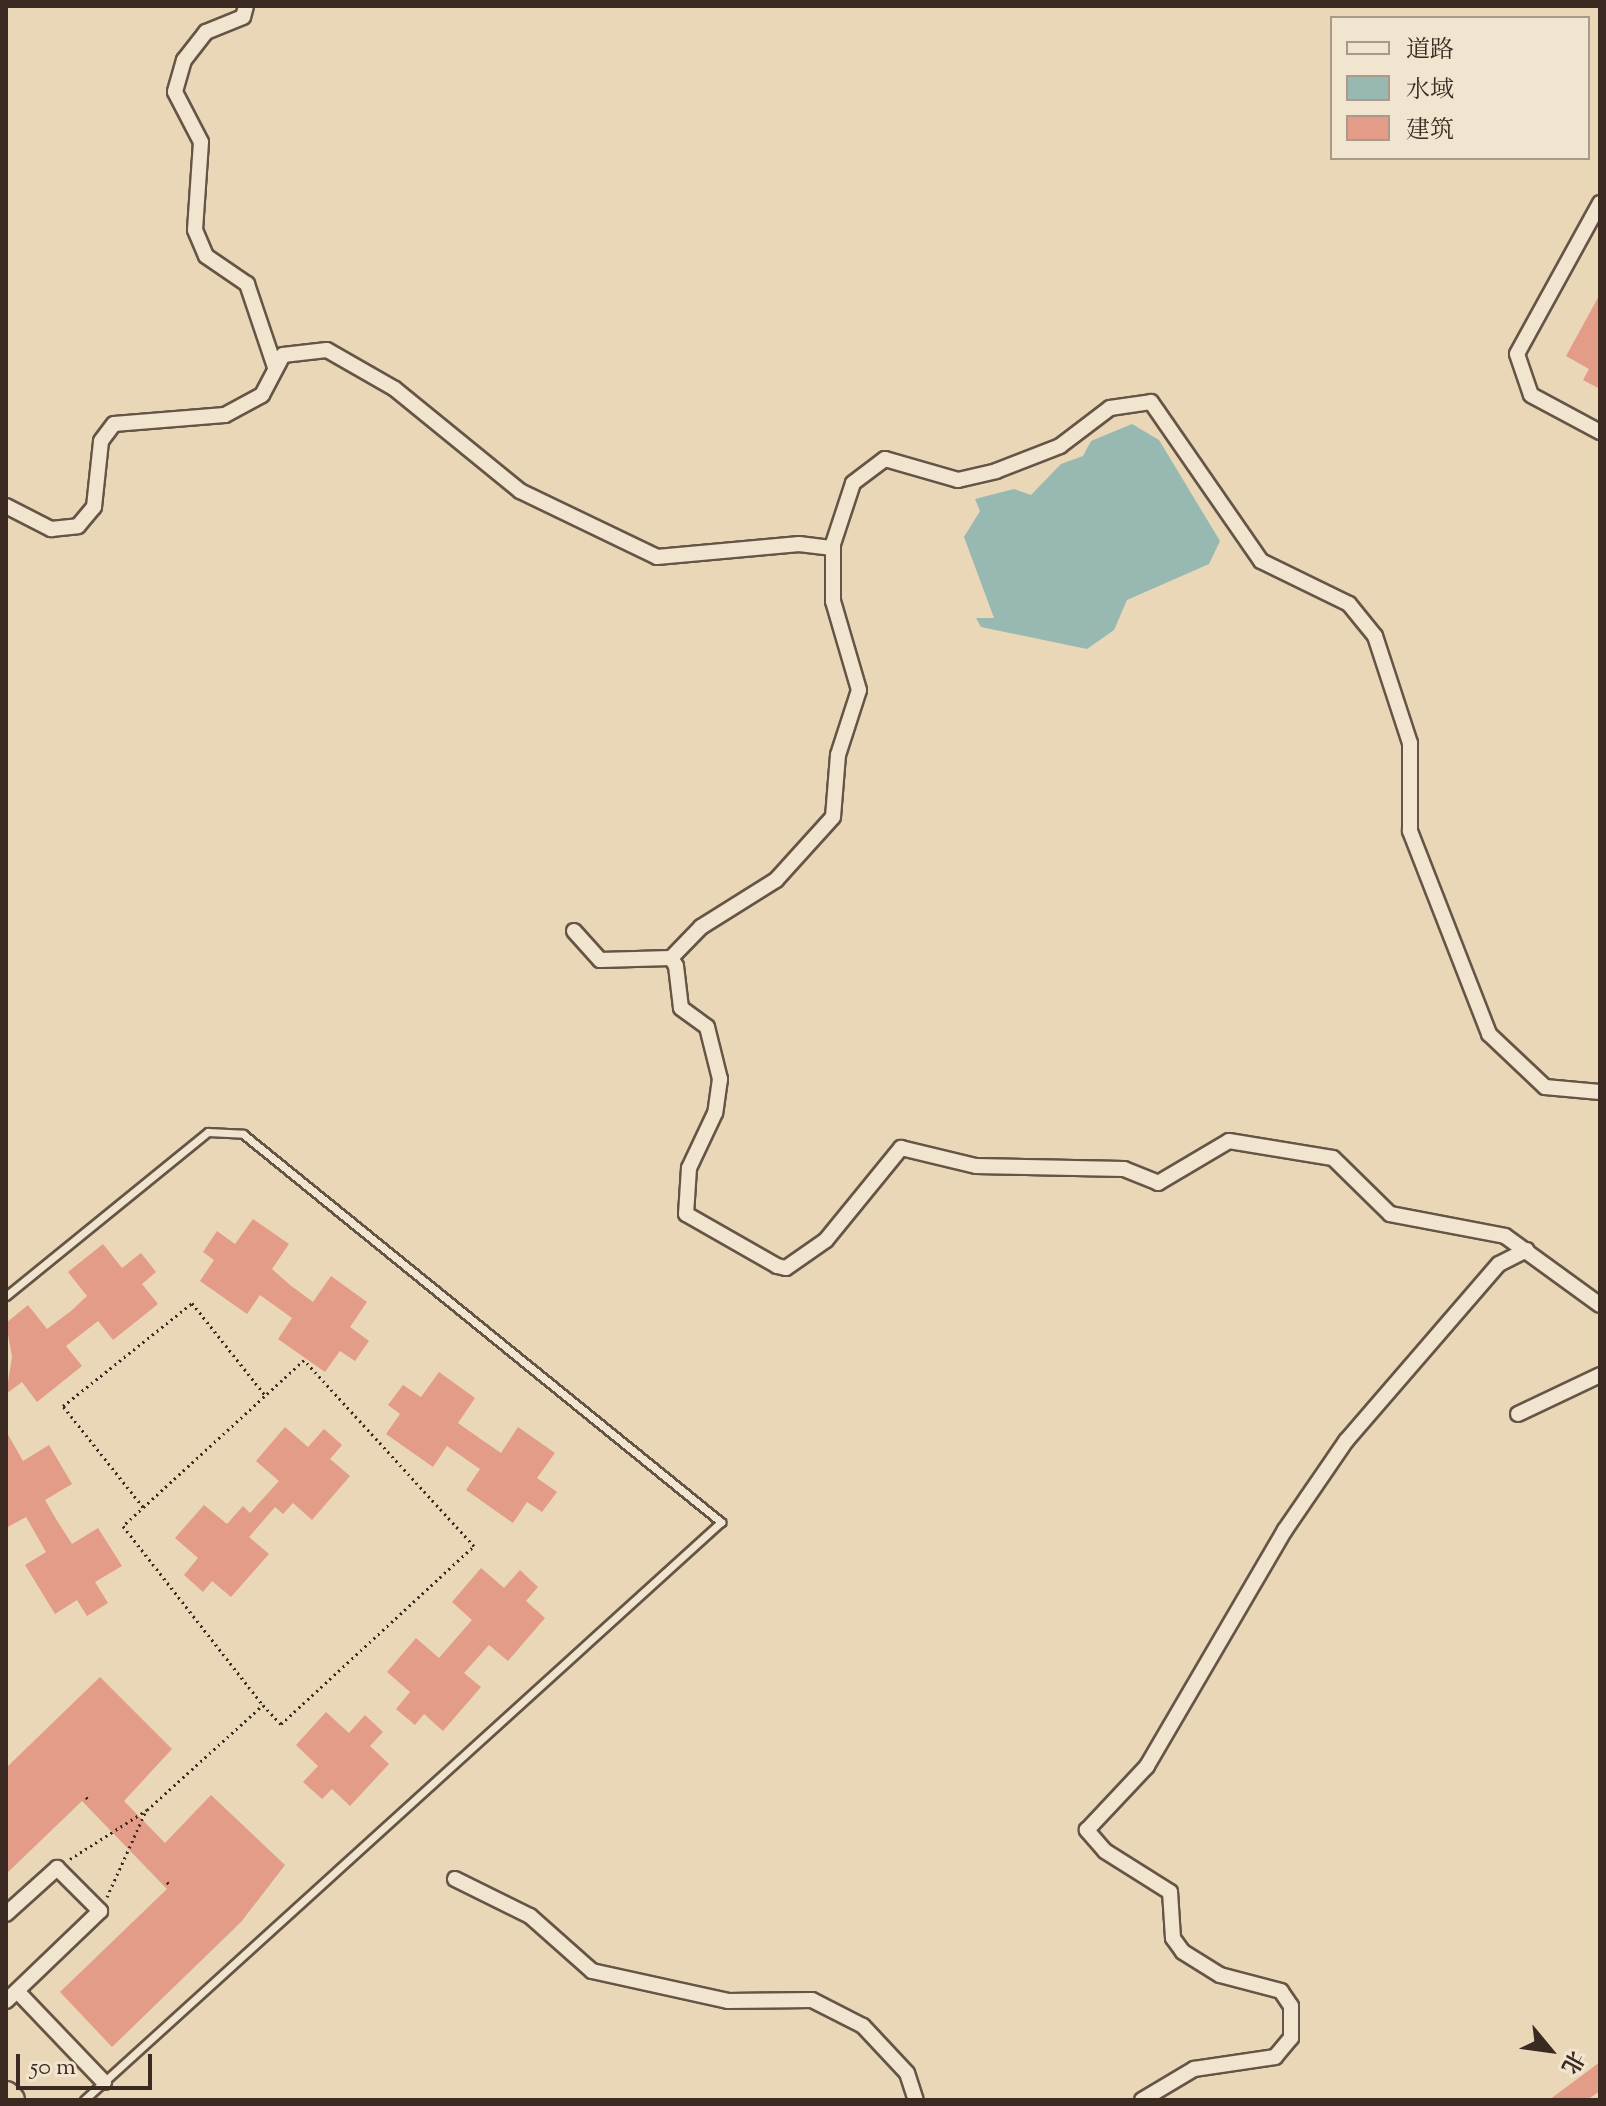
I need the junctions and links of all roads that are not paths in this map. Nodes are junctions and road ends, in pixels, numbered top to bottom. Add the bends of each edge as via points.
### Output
1 (246, 6) edge
2 (1600, 203) edge
3 (275, 367) junction
4 (1600, 432) edge
5 (6, 506) edge
6 (833, 548) junction
7 (574, 931) dead end
8 (671, 958) junction
9 (1600, 1092) edge
10 (1527, 1250) junction
11 (6, 1296) edge
12 (1600, 1305) edge
13 (1600, 1375) edge
14 (1518, 1414) dead end
15 (455, 1879) dead end
16 (6, 1914) edge
17 (11, 1996) edge
18 (104, 2082) junction
19 (6, 2095) edge
20 (11, 2100) edge
21 (84, 2100) edge
22 (916, 2100) edge
23 (1142, 2100) edge

1 - 3 street via 243,17 206,32 184,60 175,92 201,142 195,230 206,256 247,284
2 - 4 street via 1517,354 1531,395
3 - 5 street via 262,395 225,415 114,424 101,441 94,507 78,526 51,529
3 - 6 street via 293,352 327,350 352,359 512,486 657,557 799,544
6 - 8 street via 840,642 860,676 838,755 833,817 825,834 776,880 701,927
6 - 9 street via 845,495 885,459 972,478 1060,446 1110,408 1151,402 1261,561 1349,604 1375,636 1410,743 1410,831 1489,1034 1545,1087
7 - 8 street via 587,950 612,964
8 - 10 street via 681,1008 707,1027 720,1079 715,1113 689,1168 686,1214 777,1266 786,1268 826,1240 890,1155 910,1147 976,1166 1109,1167 1158,1183 1222,1142 1313,1151 1333,1158 1378,1207 1403,1221 1492,1232
10 - 12 street
10 - 23 street via 1499,1264 1346,1441 1285,1530 1147,1766 1087,1830 1105,1851 1170,1892 1173,1938 1183,1952 1220,1975 1281,1991 1291,2006 1291,2038 1275,2057 1194,2069
11 - 18 lane via 208,1132 243,1134 721,1522
13 - 14 street
15 - 22 street via 530,1916 603,1975 728,2001 812,2000 863,2026 907,2073
16 - 17 street via 57,1868 100,1911
17 - 18 street
18 - 21 lane
19 - 20 highway

